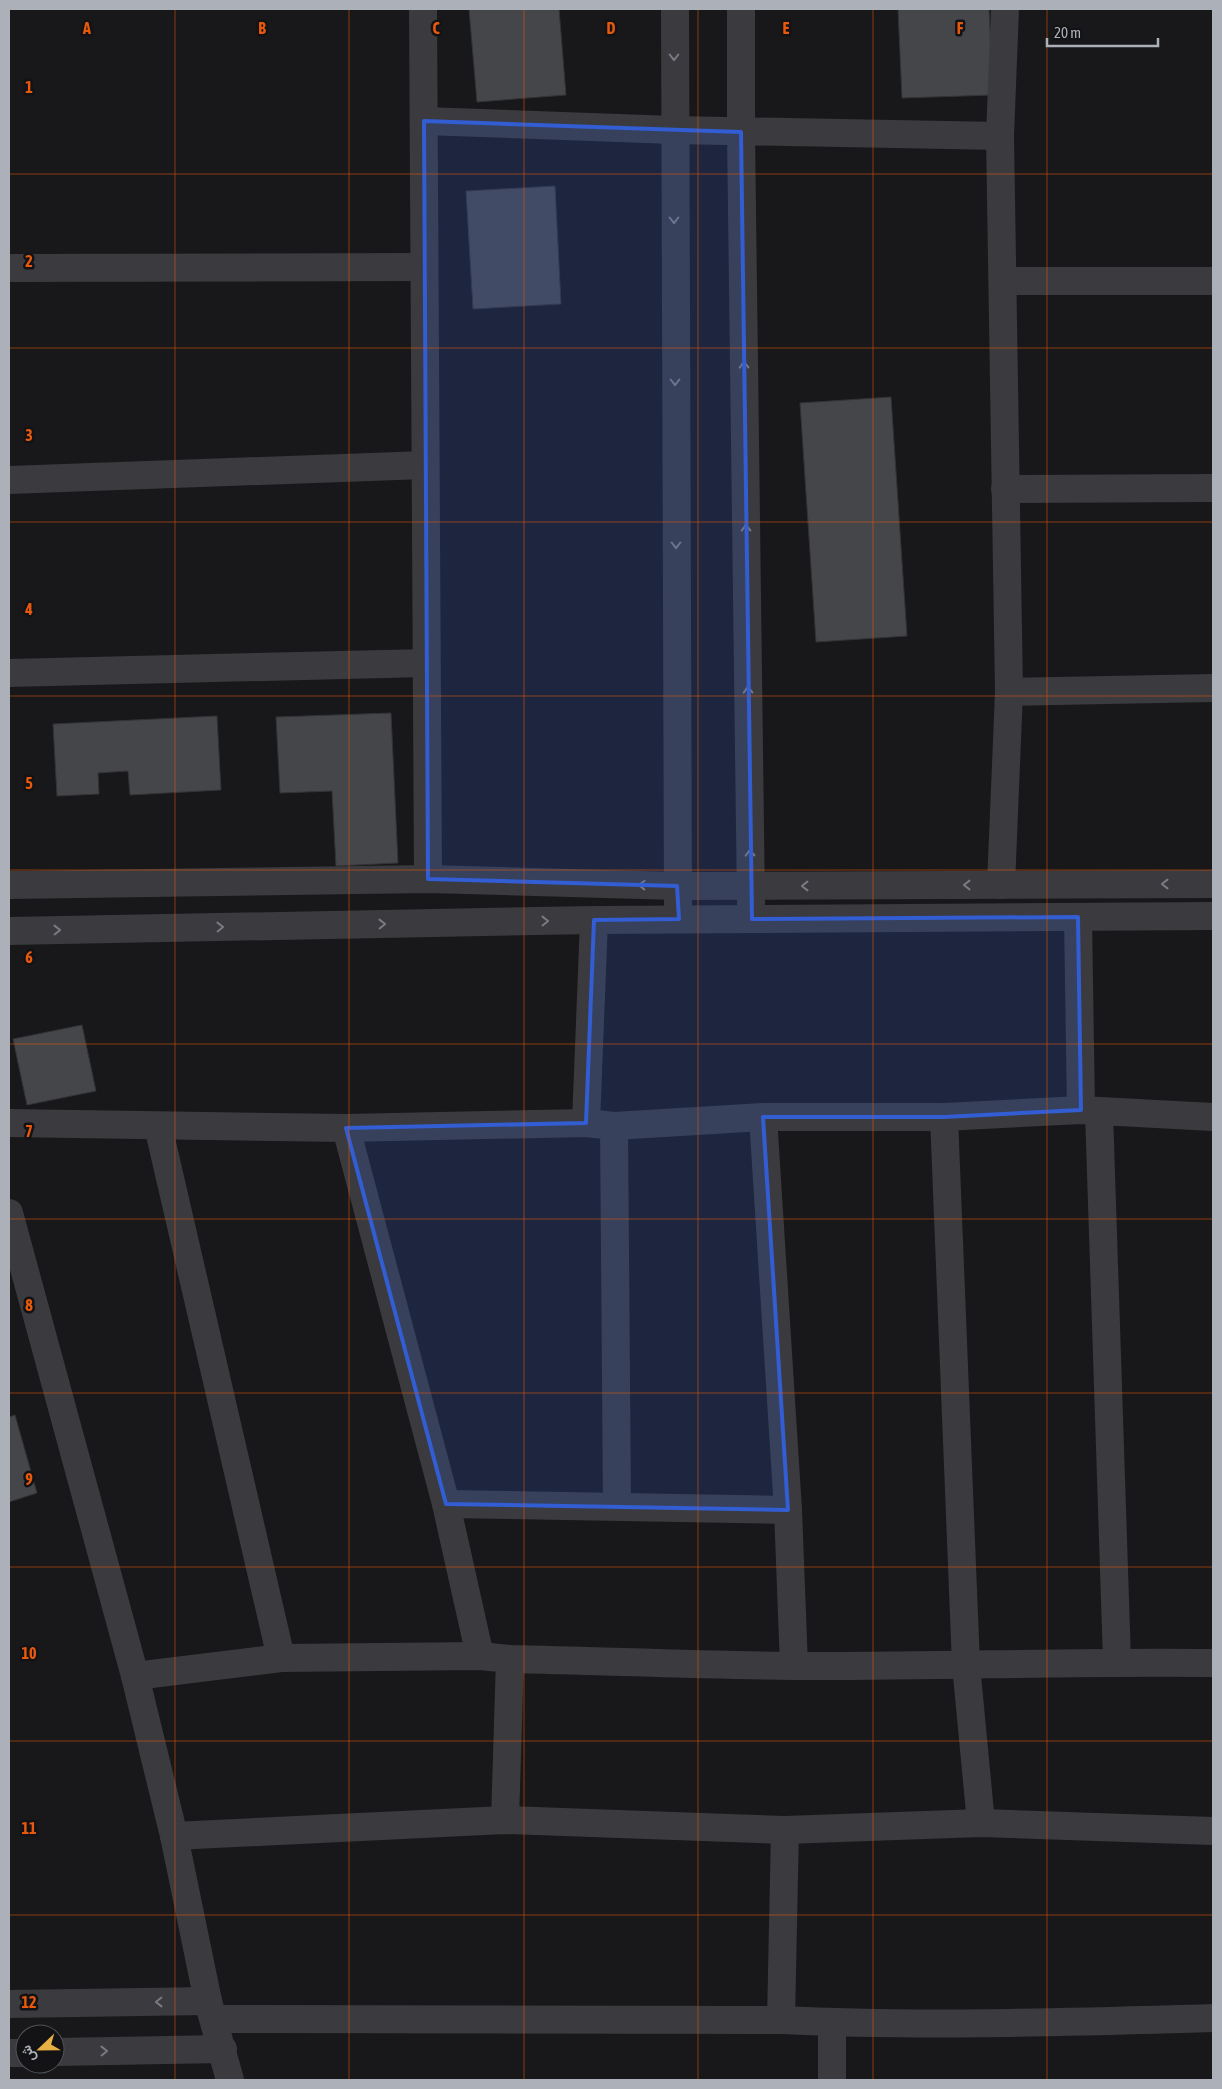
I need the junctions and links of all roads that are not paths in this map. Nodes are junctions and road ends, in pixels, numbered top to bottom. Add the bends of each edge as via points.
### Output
1 (423, 9) edge
2 (675, 9) edge
3 (742, 9) edge
4 (1005, 9) edge
5 (424, 121) junction
6 (674, 130) junction
7 (741, 132) junction
8 (1000, 136) junction
9 (424, 267) junction
10 (9, 268) edge
11 (1213, 280) edge
12 (1003, 281) junction
13 (425, 465) junction
14 (9, 480) edge
15 (1213, 488) edge
16 (1005, 489) junction
17 (426, 663) junction
18 (9, 673) edge
19 (1213, 688) edge
20 (1009, 692) junction
21 (428, 879) junction
22 (1213, 884) edge
23 (9, 885) edge
24 (1001, 885) junction
25 (677, 886) junction
26 (750, 886) junction
27 (1213, 916) edge
28 (1078, 917) junction
29 (679, 919) junction
30 (752, 919) junction
31 (594, 920) junction
32 (9, 931) edge
33 (1090, 1111) junction
34 (944, 1117) junction
35 (1213, 1117) edge
36 (763, 1118) junction
37 (9, 1123) edge
38 (586, 1123) junction
39 (158, 1126) junction
40 (614, 1126) junction
41 (346, 1128) junction
42 (9, 1213) edge
43 (446, 1504) junction
44 (617, 1506) junction
45 (788, 1510) junction
46 (480, 1656) junction
47 (281, 1658) junction
48 (510, 1659) junction
49 (1117, 1661) junction
50 (1213, 1663) edge
51 (966, 1665) junction
52 (794, 1666) junction
53 (135, 1676) junction
54 (505, 1820) junction
55 (981, 1823) junction
56 (785, 1830) junction
57 (1213, 1831) edge
58 (174, 1836) junction
59 (9, 2004) edge
60 (211, 2010) junction
61 (1213, 2018) edge
62 (782, 2020) junction
63 (832, 2022) junction
64 (222, 2049) junction
65 (65, 2052) edge
66 (230, 2080) edge
67 (832, 2080) edge

1 - 5 street
2 -> 6 street
3 - 7 street
4 - 8 street
5 - 6 street
5 - 9 street
6 - 7 street
6 -> 25 street
7 - 8 street
26 -> 7 street
8 - 12 street
9 - 10 street
9 - 13 street
11 - 12 street
12 - 16 street
13 - 14 street
13 - 17 street
15 - 16 street
16 - 20 street
17 - 18 street
17 - 21 street
19 - 20 street
20 - 24 street
21 - 23 street
25 -> 21 street
22 -> 24 street
24 -> 26 street
25 - 26 street
25 - 29 street
26 - 30 street
27 - 28 street
28 - 30 street
28 - 33 street
29 - 30 street
29 - 31 street
32 -> 31 street
31 - 38 street
33 - 34 street
33 - 35 street
33 - 49 street
34 - 36 street
34 - 51 street
36 - 40 street
36 - 45 street
37 - 39 street
38 - 40 street
38 - 41 street
39 - 41 street
39 - 47 street
40 - 44 street
41 - 43 street
42 - 53 street
43 - 44 street
43 - 46 street
44 - 45 street
45 - 52 street
46 - 47 street
46 - 48 street
47 - 53 street
48 - 52 street
48 - 54 street
49 - 50 street
49 - 51 street
51 - 52 street
51 - 55 street
53 - 58 street
54 - 56 street
54 - 58 street
55 - 56 street
55 - 57 street
56 - 62 street
58 - 60 street
60 -> 59 street
60 - 62 street
60 - 64 street
61 - 63 street via 1000,2024
62 - 63 street
63 - 67 street
65 -> 64 street
64 - 66 street

